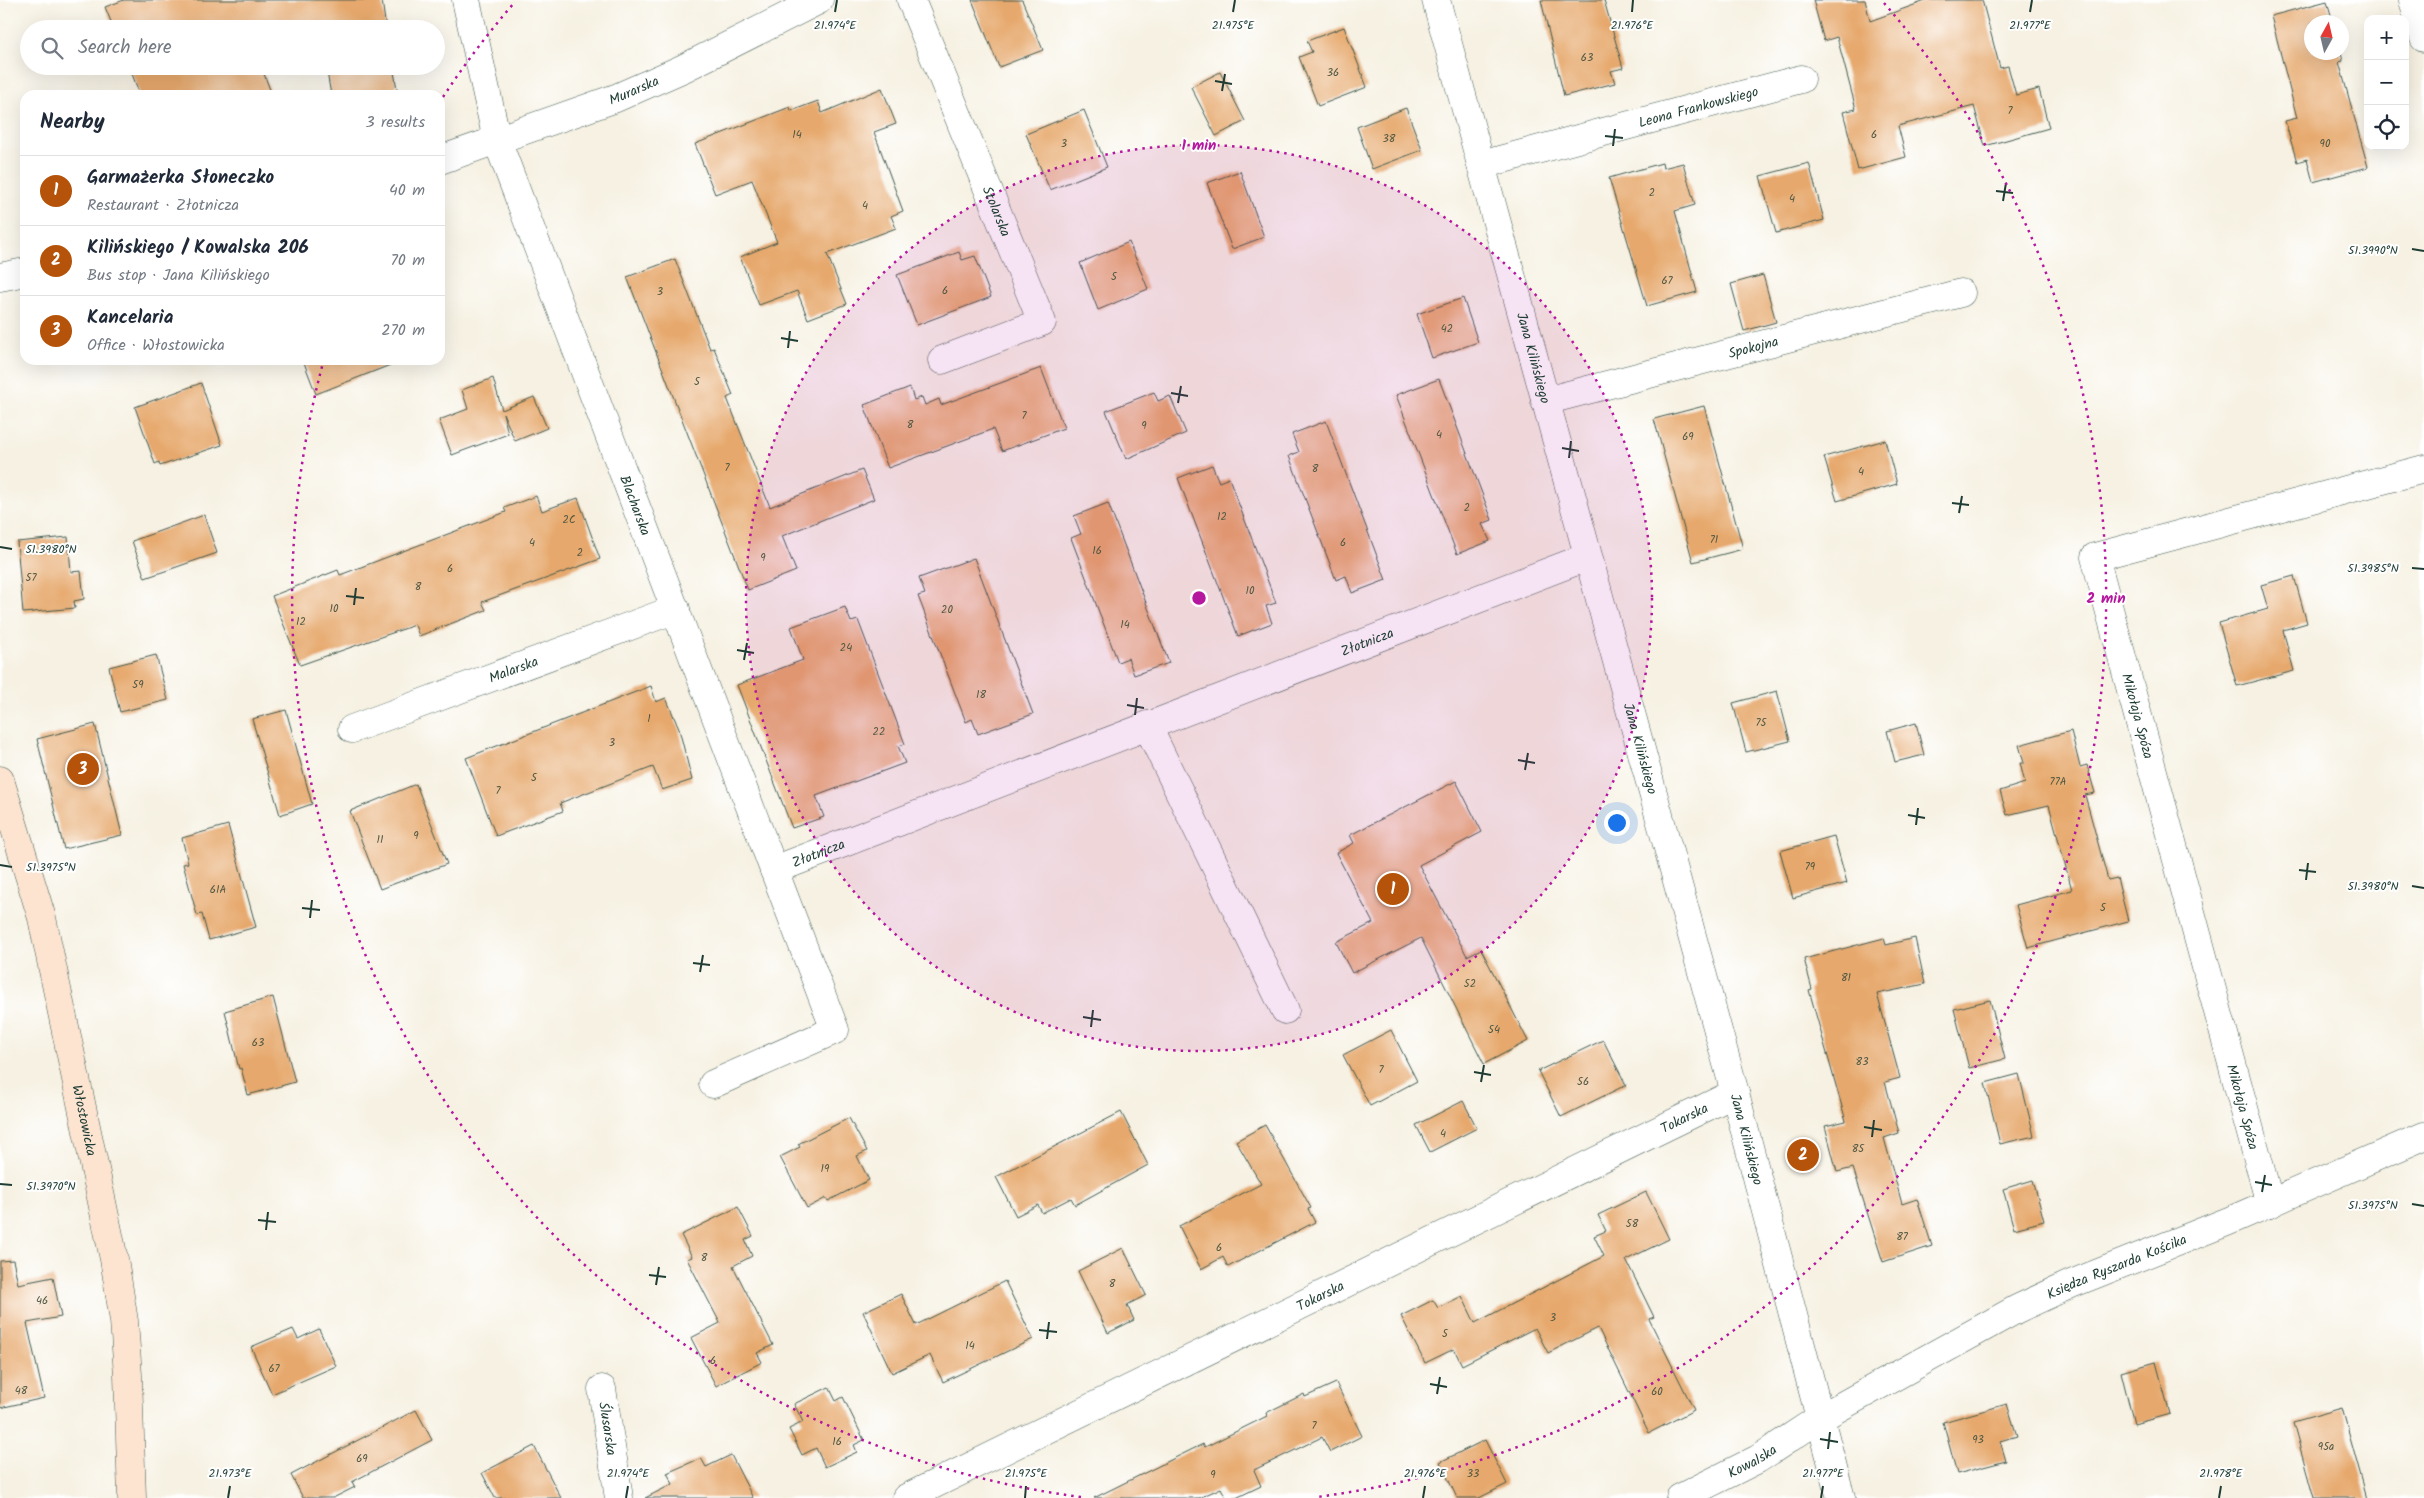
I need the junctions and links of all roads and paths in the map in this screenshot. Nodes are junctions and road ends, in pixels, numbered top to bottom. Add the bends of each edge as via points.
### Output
1 (466, 0) edge
2 (819, 0) edge
3 (911, 0) edge
4 (1436, 0) edge
5 (2413, 0) edge
6 (2424, 38) edge
7 (1800, 79) dead end
8 (498, 140) junction
9 (445, 158) edge
10 (1481, 165) junction
11 (20, 273) edge
12 (0, 277) edge
13 (1961, 293) dead end
14 (942, 360) dead end
15 (1546, 401) junction
16 (2424, 469) edge
17 (1587, 557) junction
18 (676, 609) junction
19 (1147, 725) junction
20 (352, 729) dead end
21 (0, 780) edge
22 (774, 870) junction
23 (1285, 1010) dead end
24 (713, 1084) dead end
25 (1735, 1093) junction
26 (2424, 1136) edge
27 (2270, 1204) junction
28 (602, 1389) dead end
29 (1820, 1418) junction
30 (132, 1498) edge
31 (619, 1498) edge
32 (906, 1498) edge
33 (1680, 1498) edge
34 (1842, 1498) edge

1 - 8 street, Blacharska
2 - 8 street, Murarska via 625,94
3 - 14 street, Stolarska via 1042,322
4 - 10 street, Jana Kilińskiego
5 - 6 street
7 - 10 street, Leona Frankowskiego
8 - 9 street, Murarska
8 - 18 street, Blacharska
10 - 15 street, Jana Kilińskiego
11 - 12 street
13 - 15 street, Spokojna
15 - 17 street, Jana Kilińskiego
16 - 27 street, Mikołaja Spóza via 2094,557
17 - 19 street, Złotnicza
17 - 25 street, Jana Kilińskiego
18 - 20 street, Malarska
18 - 22 street, Blacharska
19 - 22 street, Złotnicza
19 - 23 street
21 - 30 main road, Włostowicka via 42,918 114,1259 124,1321
22 - 24 street, Złotnicza via 835,1030
25 - 29 street, Jana Kilińskiego
25 - 32 street, Tokarska
26 - 27 street, Księdza Ryszarda Kościka
27 - 29 street, Księdza Ryszarda Kościka via 2017,1309
28 - 31 street, Ślusarska
29 - 33 street, Kowalska via 1758,1459
29 - 34 street, Jana Kilińskiego

